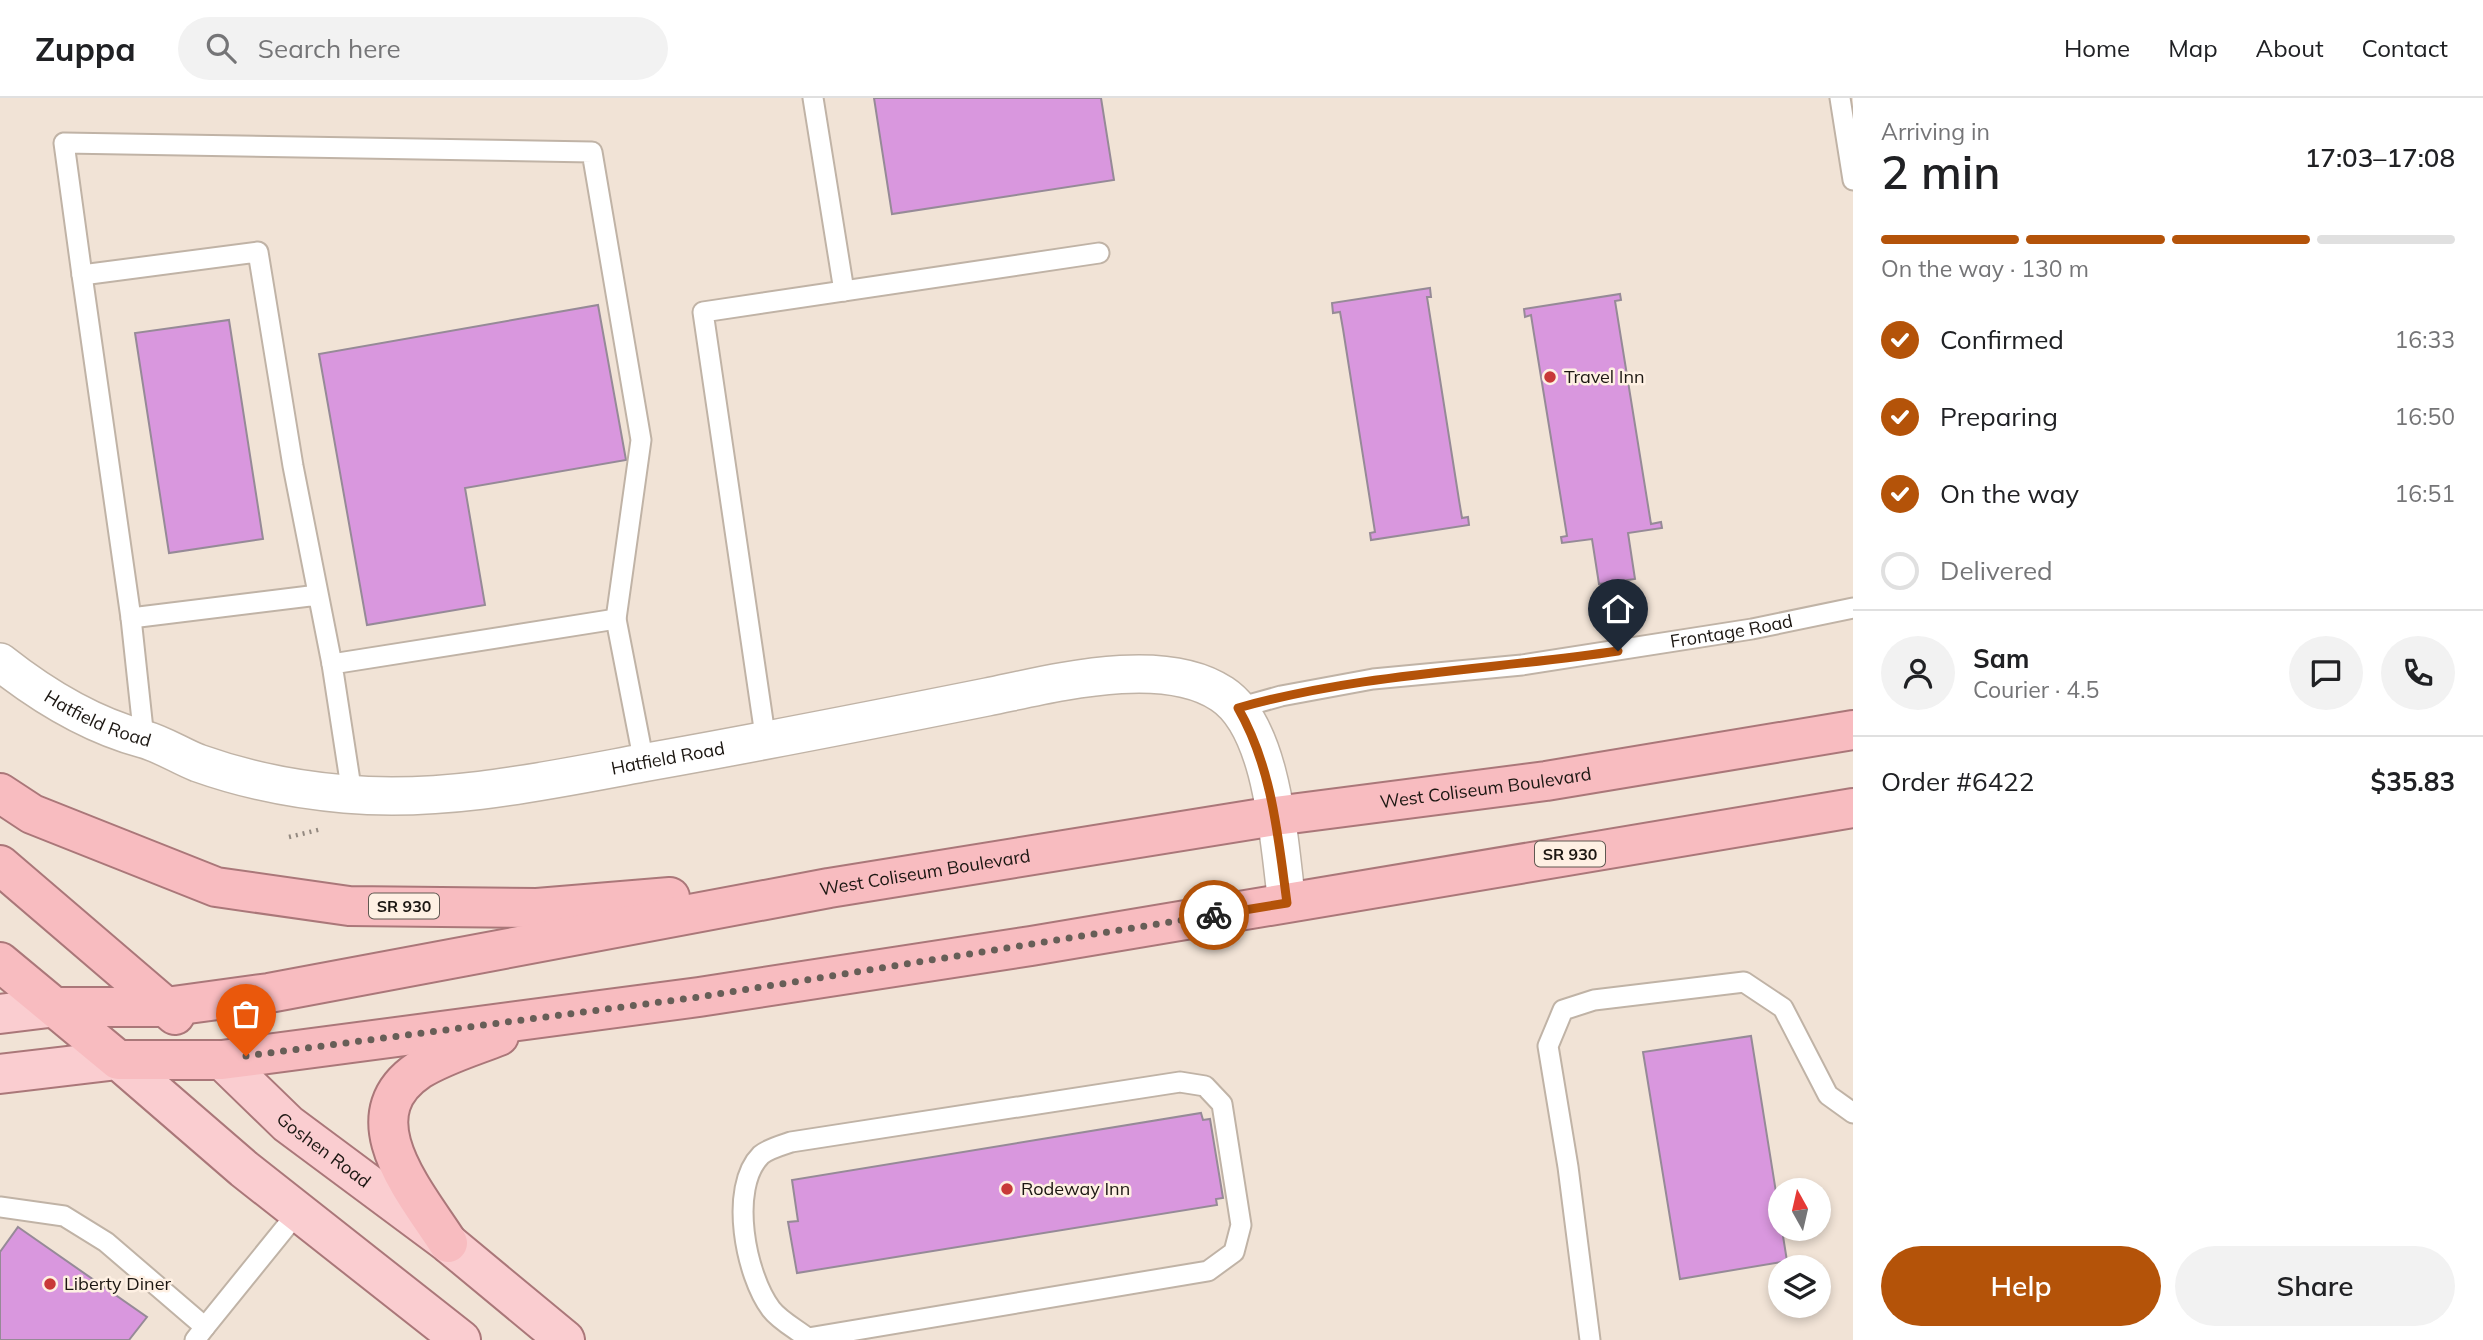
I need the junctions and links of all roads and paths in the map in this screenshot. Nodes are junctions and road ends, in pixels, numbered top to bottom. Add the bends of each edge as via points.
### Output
1 (813, 98) edge
2 (1840, 98) edge
3 (1853, 180) edge
4 (1099, 253) dead end
5 (82, 275) junction
6 (844, 290) junction
7 (318, 595) junction
8 (1853, 608) edge
9 (131, 618) junction
10 (615, 619) junction
11 (0, 662) edge
12 (332, 664) junction
13 (1238, 708) junction
14 (1853, 730) edge
15 (144, 739) junction
16 (766, 742) junction
17 (644, 763) junction
18 (0, 793) edge
19 (352, 794) junction
20 (1853, 808) edge
21 (1275, 816) junction
22 (0, 865) edge
23 (829, 888) junction
24 (1287, 903) junction
25 (0, 962) edge
26 (57, 1007) junction
27 (166, 1007) junction
28 (0, 1014) edge
29 (554, 1015) junction
30 (118, 1060) junction
31 (222, 1060) junction
32 (0, 1074) edge
33 (1853, 1113) edge
34 (0, 1207) edge
35 (298, 1212) junction
36 (448, 1243) junction
37 (200, 1334) edge
38 (809, 1339) edge
39 (461, 1340) edge
40 (565, 1340) edge
41 (1590, 1340) edge

1 - 6 lane
2 - 3 lane
4 - 6 lane
5 - 7 lane via 258,252
5 - 9 lane
5 - 10 lane via 64,143 592,152 641,440
6 - 16 lane via 703,312
7 - 9 lane
7 - 12 lane
8 - 13 lane, Frontage Road via 1535,663 1373,679
9 - 15 lane
10 - 12 lane
10 - 17 lane
11 - 15 street, Hatfield Road via 65,707 128,737
12 - 19 lane
13 - 16 street, Hatfield Road via 1221,693 1198,683 1145,674 1028,689
13 - 21 street, Hatfield Road via 1259,750
14 - 21 highway, West Coliseum Boulevard / SR 930 via 1546,780
15 - 19 street, Hatfield Road via 243,776
16 - 17 street, Hatfield Road
17 - 19 street, Hatfield Road via 534,784 449,793
18 - 23 highway, SR 930 via 32,814 216,887 349,906 537,908
20 - 24 highway, SR 930
21 - 23 highway, West Coliseum Boulevard / SR 930
21 - 24 street, Hatfield Road
22 - 27 highway, Goshen Road
23 - 27 highway, West Coliseum Boulevard via 289,989
24 - 29 highway, SR 930 via 725,993
25 - 26 highway
26 - 27 highway, West Coliseum Boulevard
26 - 28 main road, West Coliseum Boulevard
26 - 30 highway
27 - 31 highway, Goshen Road
29 - 31 highway, SR 930
29 - 36 highway via 420,1070 400,1087 387,1111 386,1125 402,1171
30 - 31 highway, SR 930
30 - 32 main road
30 - 35 main road
31 - 36 main road, Goshen Road via 288,1124
33 - 41 lane via 1828,1095 1783,1008 1744,982 1594,1000 1563,1010 1548,1046
34 - 37 lane via 64,1216 106,1242
35 - 37 lane
35 - 39 main road
36 - 40 main road, Goshen Road
38 - 38 lane via 1208,1271 1234,1252 1241,1225 1222,1104 1205,1086 1180,1082 791,1142 762,1154 745,1182 743,1217 751,1271 772,1310

